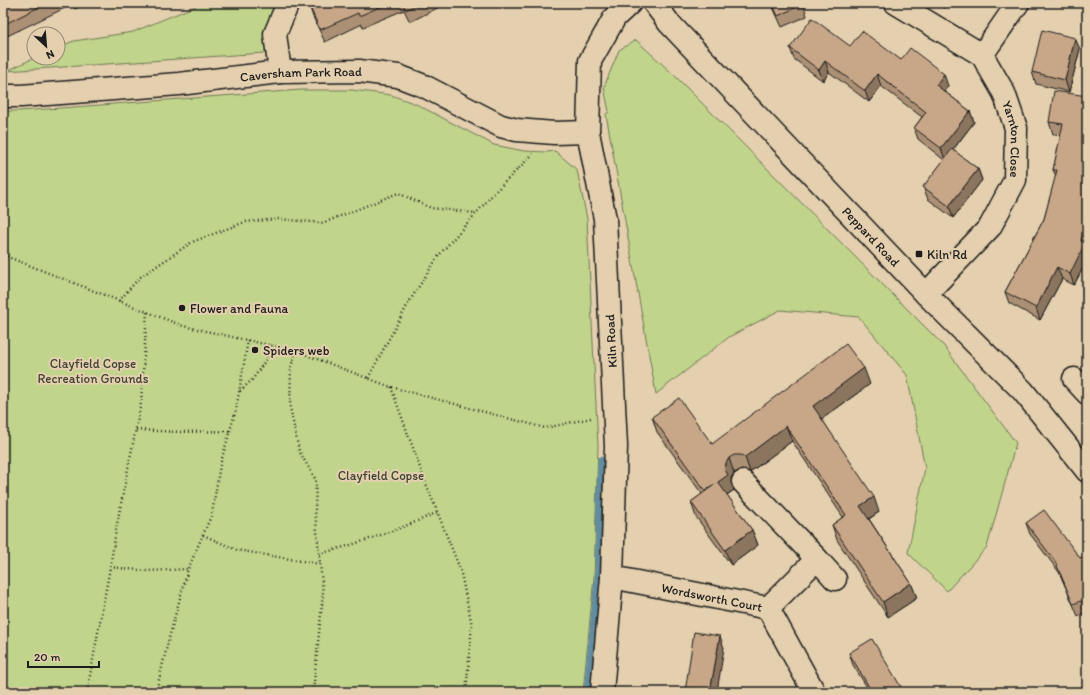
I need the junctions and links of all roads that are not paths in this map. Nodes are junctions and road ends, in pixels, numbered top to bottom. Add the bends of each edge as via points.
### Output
1 (288, 3) edge
2 (630, 3) edge
3 (654, 3) edge
4 (896, 3) edge
5 (1018, 3) edge
6 (982, 55) junction
7 (280, 72) junction
8 (3, 96) edge
9 (588, 132) junction
10 (926, 294) junction
11 (1087, 471) edge
12 (743, 482) dead end
13 (817, 559) junction
14 (612, 577) junction
15 (835, 580) dead end
16 (768, 608) junction
17 (602, 692) edge
18 (814, 692) edge

1 - 7 street via 275,34
2 - 9 street, Kiln Road via 615,17 590,61
3 - 10 street, Peppard Road
4 - 6 street, Yarnton Close
5 - 6 street
6 - 10 street, Yarnton Close via 1004,93 1016,128 1015,180 990,227
7 - 8 street, Caversham Park Road via 179,84
7 - 9 street, Caversham Park Road via 359,71 398,76 424,86 501,126 554,133
9 - 14 street, Kiln Road via 605,219 616,446
10 - 11 street, Peppard Road via 1023,391
12 - 13 street
13 - 15 street
13 - 16 street, Wordsworth Court
14 - 16 street, Wordsworth Court
14 - 17 street, Kiln Road
16 - 18 street

